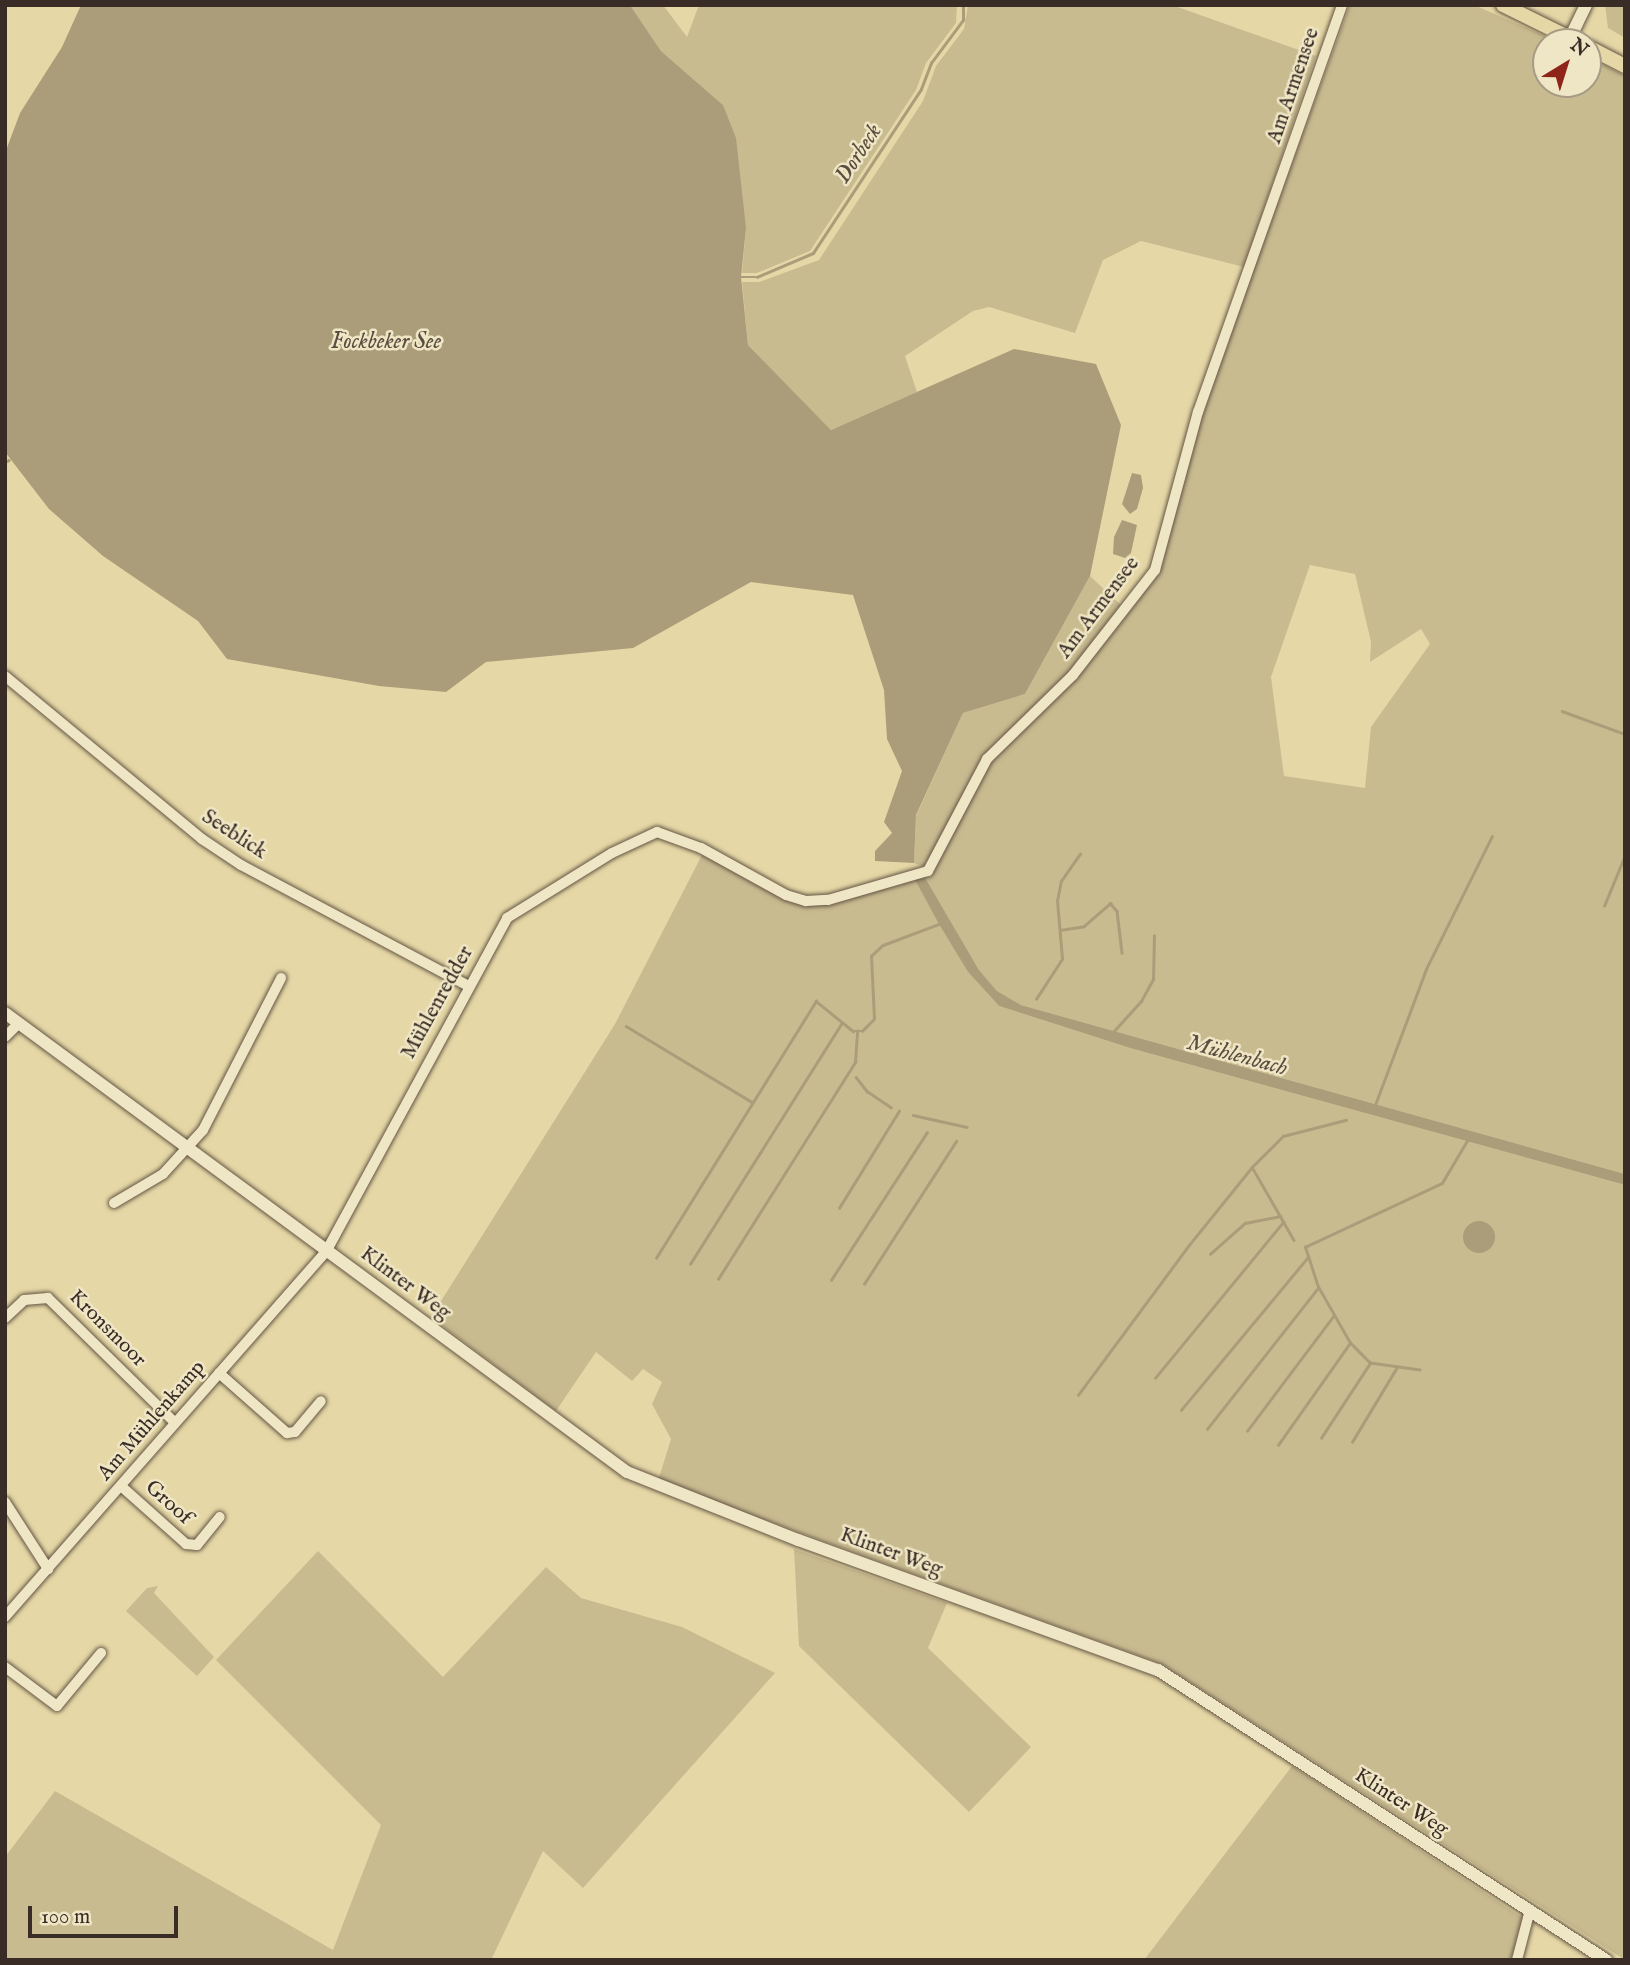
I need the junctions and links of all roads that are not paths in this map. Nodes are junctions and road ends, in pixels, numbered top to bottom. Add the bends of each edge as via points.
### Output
1 (1342, 5) edge
2 (1503, 5) edge
3 (1586, 5) edge
4 (1550, 28) edge
5 (1578, 28) edge
6 (1602, 54) edge
7 (1625, 66) edge
8 (5, 676) edge
9 (647, 834) joint
10 (281, 978) dead end
11 (469, 986) junction
12 (5, 1013) edge
13 (19, 1023) junction
14 (5, 1037) edge
15 (188, 1145) junction
16 (114, 1203) dead end
17 (327, 1250) junction
18 (5, 1318) edge
19 (219, 1373) junction
20 (321, 1401) dead end
21 (175, 1423) junction
22 (121, 1486) junction
23 (5, 1502) edge
24 (220, 1517) dead end
25 (48, 1569) junction
26 (5, 1617) edge
27 (101, 1653) dead end
28 (5, 1667) edge
29 (1530, 1910) junction
30 (1517, 1960) edge
31 (1606, 1960) edge

1 - 9 street, Am Armensee via 1198,412 1155,570 1073,675 987,760 928,871 828,900 806,901 786,895 701,848 667,834
2 - 4 main road
3 - 5 street
6 - 7 main road
8 - 11 street, Seeblick via 202,839 241,865
9 - 11 street, Mühlenredder via 507,918
10 - 15 street via 203,1130
11 - 17 street, Mühlenredder
12 - 13 street, Klinter Weg
13 - 14 street
13 - 15 street, Klinter Weg
15 - 16 street via 163,1174
15 - 17 street, Klinter Weg
17 - 19 street, Am Mühlenkamp
17 - 29 street, Klinter Weg via 627,1472 786,1536 1158,1670
18 - 21 street, Kronsmoor via 24,1300 48,1298
19 - 20 street via 287,1433 295,1432
19 - 21 street, Am Mühlenkamp
21 - 22 street, Am Mühlenkamp
22 - 24 street, Groof via 186,1545 197,1545
22 - 25 street, Am Mühlenkamp
23 - 25 street
25 - 26 street, Am Mühlenkamp
27 - 28 street via 57,1706
29 - 30 street
29 - 31 street, Klinter Weg

